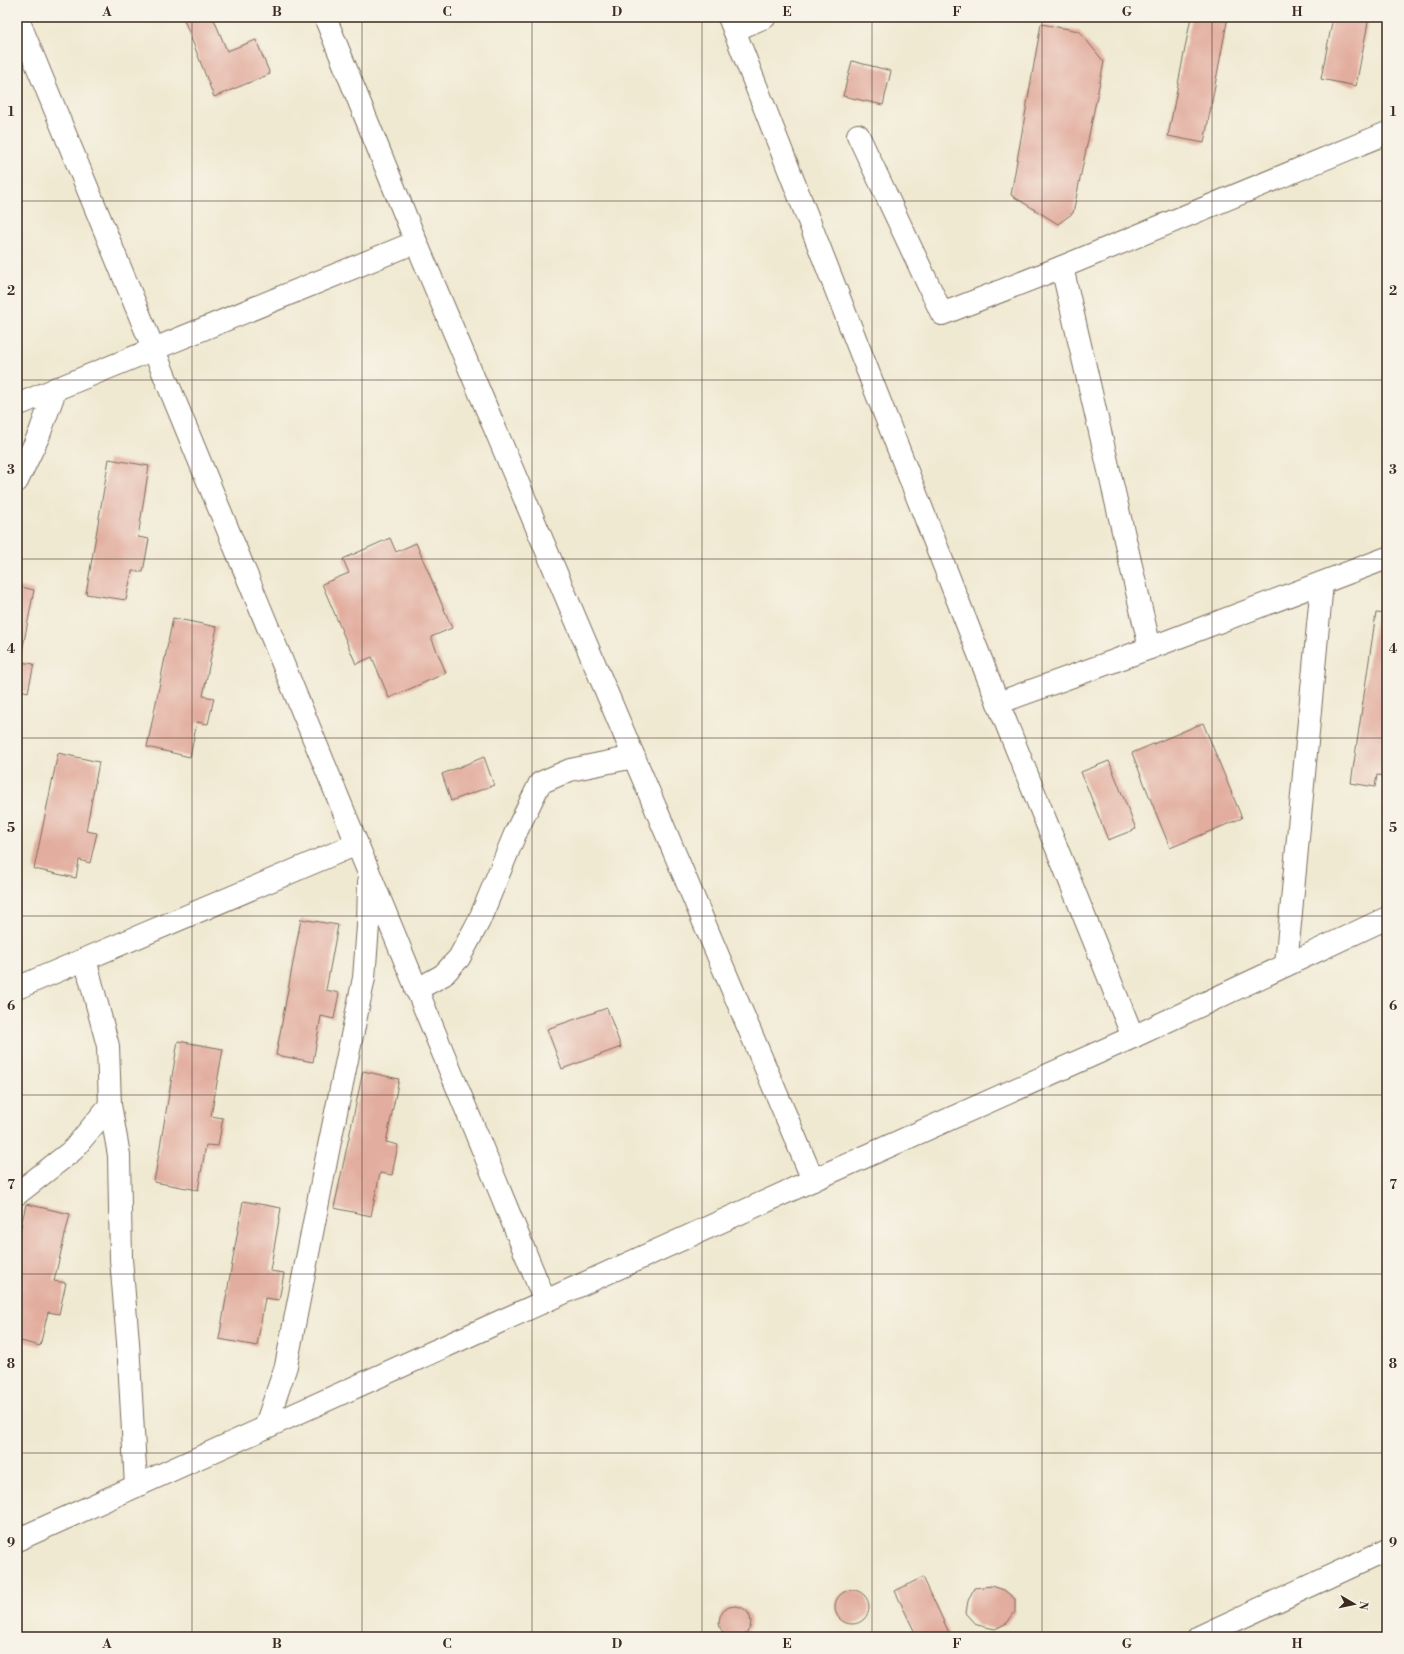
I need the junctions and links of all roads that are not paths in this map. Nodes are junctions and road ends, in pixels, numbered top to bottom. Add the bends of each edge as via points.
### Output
1 (17, 17) edge
2 (325, 17) edge
3 (765, 17) edge
4 (732, 23) edge
5 (1387, 134) edge
6 (858, 135) dead end
7 (416, 242) junction
8 (1062, 267) junction
9 (154, 349) junction
10 (56, 388) junction
11 (17, 405) edge
12 (17, 481) edge
13 (1387, 558) edge
14 (1322, 583) junction
15 (1150, 648) junction
16 (998, 703) junction
17 (634, 757) junction
18 (357, 844) junction
19 (369, 874) junction
20 (1387, 918) edge
21 (85, 959) junction
22 (1286, 965) junction
23 (17, 988) edge
24 (416, 990) junction
25 (1134, 1037) junction
26 (110, 1105) junction
27 (813, 1180) junction
28 (17, 1194) edge
29 (545, 1301) junction
30 (265, 1428) junction
31 (136, 1486) junction
32 (17, 1540) edge
33 (1387, 1550) edge
34 (1199, 1637) edge

1 - 9 street
2 - 7 street
3 - 4 street
4 - 16 street
5 - 8 street
6 - 8 street via 942,314
7 - 9 street
7 - 17 street
8 - 15 street
9 - 10 street
9 - 18 street
10 - 11 street
10 - 12 street via 39,435
13 - 14 street
14 - 15 street
14 - 22 street
15 - 16 street
16 - 25 street
17 - 24 street via 570,770 540,783 515,834 479,921 459,958 443,975
17 - 27 street
18 - 19 street
18 - 21 street
19 - 24 street
19 - 30 street via 364,978 286,1366
20 - 22 street
21 - 23 street
21 - 26 street via 108,1046
22 - 25 street
24 - 29 street
25 - 27 street
26 - 28 street via 73,1150
26 - 31 street via 119,1155 121,1259
27 - 29 street
29 - 30 street
30 - 31 street
31 - 32 street
33 - 34 street

